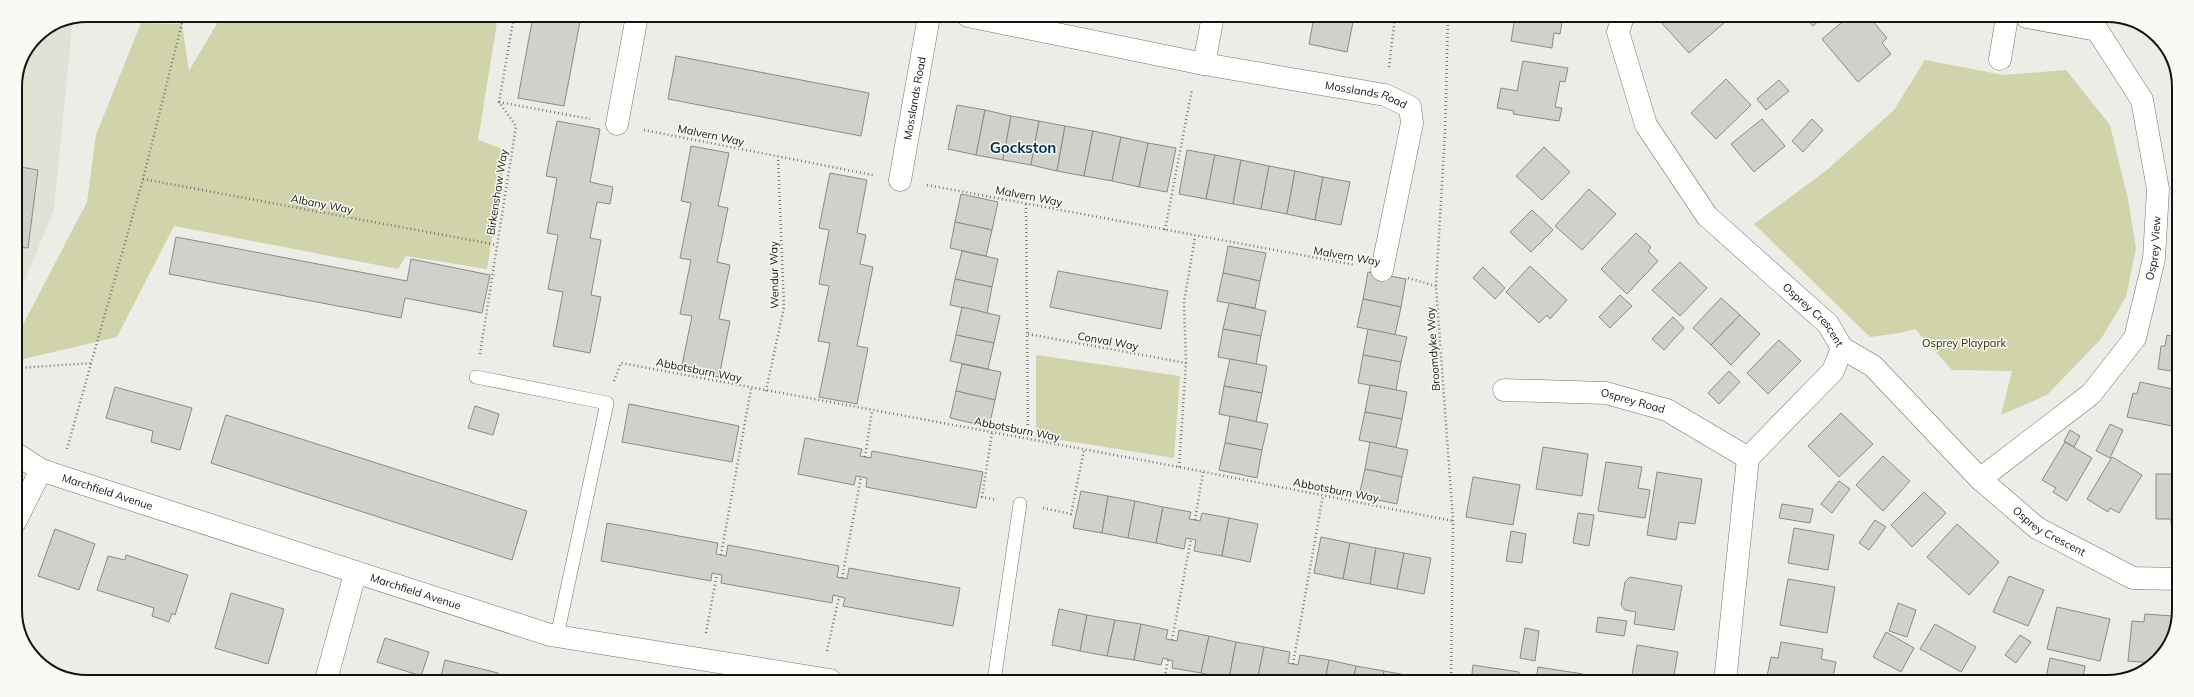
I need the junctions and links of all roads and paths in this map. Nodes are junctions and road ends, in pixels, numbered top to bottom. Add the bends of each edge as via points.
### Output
1 (182, 22) edge
2 (513, 22) edge
3 (636, 22) edge
4 (928, 22) edge
5 (998, 22) edge
6 (1211, 22) edge
7 (1394, 22) edge
8 (1448, 22) edge
9 (1622, 22) edge
10 (2006, 22) edge
11 (2054, 22) edge
12 (2000, 59) dead end
13 (1200, 63) junction
14 (1385, 95) junction
15 (499, 102) junction
16 (617, 124) junction
17 (778, 157) junction
18 (143, 178) junction
19 (900, 180) junction
20 (1026, 204) junction
21 (1165, 230) junction
22 (1195, 237) junction
23 (498, 245) junction
24 (1382, 270) junction
25 (1436, 286) junction
26 (1028, 334) junction
27 (1842, 348) junction
28 (93, 363) junction
29 (1186, 363) junction
30 (22, 368) edge
31 (476, 377) joint
32 (751, 388) junction
33 (1504, 390) dead end
34 (766, 391) junction
35 (607, 403) junction
36 (872, 411) junction
37 (1028, 440) junction
38 (22, 457) edge
39 (865, 457) dead end
40 (1748, 458) junction
41 (1179, 467) junction
42 (1203, 472) junction
43 (50, 473) junction
44 (861, 477) dead end
45 (1980, 479) junction
46 (1323, 495) junction
47 (1020, 504) dead end
48 (22, 512) edge
49 (1195, 520) dead end
50 (1453, 521) junction
51 (1191, 539) dead end
52 (721, 555) dead end
53 (355, 574) junction
54 (717, 574) dead end
55 (842, 578) dead end
56 (2172, 579) edge
57 (839, 597) dead end
58 (557, 636) junction
59 (1172, 640) dead end
60 (701, 659) junction
61 (1168, 660) dead end
62 (1293, 664) dead end
63 (327, 675) edge
64 (796, 675) edge
65 (827, 675) edge
66 (995, 675) edge
67 (1165, 675) edge
68 (1451, 675) edge
69 (1726, 675) edge

1 - 18 path
2 - 15 path
3 - 16 street
4 - 19 street, Mosslands Road
5 - 13 street, Mosslands Road
6 - 13 street
7 - 14 path
8 - 25 path, Broomdyke Way via 1445,133
9 - 27 street, Osprey Crescent via 1618,32 1646,125 1707,216 1828,324
10 - 12 street
11 - 45 street, Osprey View via 2097,30 2142,100 2158,189 2154,260 2135,338 2091,394
13 - 14 street, Mosslands Road
13 - 21 path
14 - 24 street, Mosslands Road via 1410,107 1412,124
15 - 16 path, Malvern Way
15 - 23 path, Birkenshaw Way via 516,126
16 - 17 path, Malvern Way
17 - 19 path, Malvern Way
17 - 34 path, Wendur Way via 784,308
18 - 23 path, Albany Way
18 - 28 path
19 - 20 path, Malvern Way
20 - 21 path, Malvern Way
20 - 26 path
21 - 22 path, Malvern Way
22 - 24 path, Malvern Way
22 - 29 path via 1184,302
23 - 31 path, Birkenshaw Way
24 - 25 path, Malvern Way
25 - 50 path, Broomdyke Way
26 - 29 path, Conval Way
26 - 37 path
27 - 40 street via 1833,371
27 - 45 street, Osprey Crescent via 1873,366
28 - 30 path
28 - 43 path
29 - 41 path
31 - 35 lane
32 - 34 path, Abbotsburn Way
32 - 35 path, Abbotsburn Way via 621,363
32 - 52 path
33 - 40 street, Osprey Road via 1606,393 1667,410
34 - 36 path, Abbotsburn Way
35 - 58 lane
36 - 37 path, Abbotsburn Way
36 - 39 path
37 - 41 path, Abbotsburn Way
38 - 43 street, Marchfield Avenue
40 - 69 street
41 - 42 path, Abbotsburn Way
42 - 46 path, Abbotsburn Way
42 - 49 path
43 - 48 street
43 - 53 street, Marchfield Avenue
44 - 55 path
45 - 56 street, Osprey Crescent via 2037,528 2133,578
46 - 50 path, Abbotsburn Way
46 - 62 path
47 - 66 lane
50 - 68 path, Broomdyke Way
51 - 59 path
53 - 58 street, Marchfield Avenue
53 - 63 street
54 - 60 path
57 - 65 path
58 - 60 street, Marchfield Avenue
60 - 64 street, Marchfield Avenue
61 - 67 path

